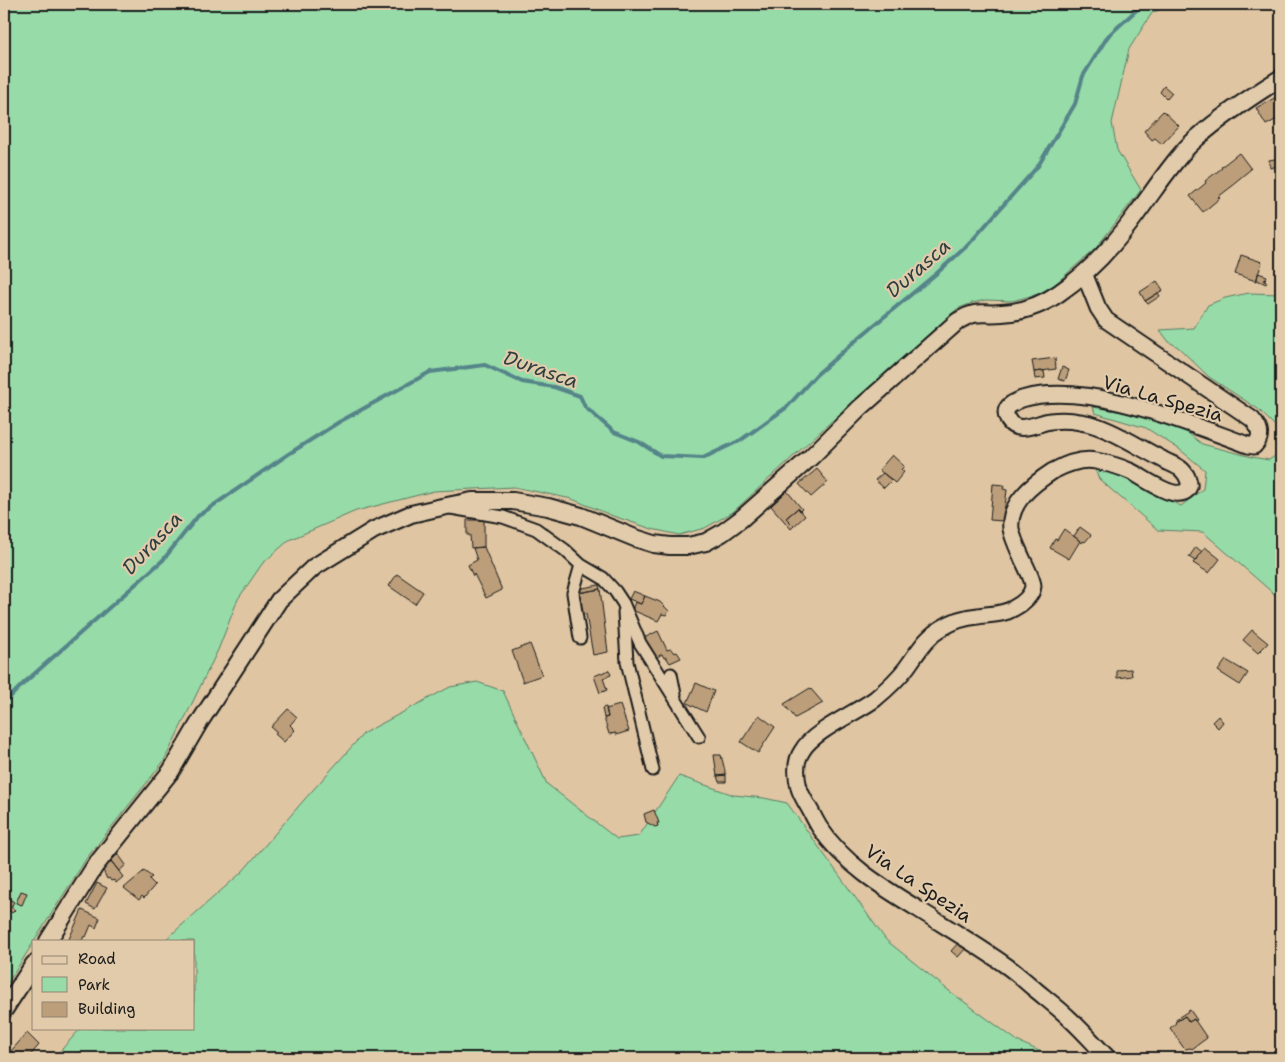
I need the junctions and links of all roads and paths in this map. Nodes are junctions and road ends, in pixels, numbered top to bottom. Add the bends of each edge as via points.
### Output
1 (1281, 78) edge
2 (1084, 273) junction
3 (442, 507) junction
4 (581, 565) junction
5 (623, 603) junction
6 (580, 638) dead end
7 (671, 674) dead end
8 (676, 700) junction
9 (700, 737) dead end
10 (653, 770) dead end
11 (49, 940) edge
12 (32, 967) edge
13 (4, 1010) edge
14 (1108, 1058) edge

1 - 2 main road via 1232,110 1185,149 1108,250
2 - 3 main road via 1041,304 1001,314 980,312 958,322 741,519 706,542 688,546 654,544 581,516 513,501 472,501
2 - 14 street, Via La Spezia via 1106,320 1252,419 1258,427 1258,442 1254,446 1248,445 1172,417 1076,395 1039,396 1011,404 1006,416 1012,425 1022,428 1051,421 1090,423 1181,469 1189,487 1183,493 1169,492 1130,471 1095,460 1066,464 1037,482 1014,506 1011,529 1031,579 1030,595 1008,612 962,619 936,631 890,686 809,741 799,754 797,767 801,794 820,829 841,853 871,880 1010,969 1070,1018
3 - 4 street via 503,517 536,529
3 - 11 main road via 411,514 374,530 314,567 279,600 171,771 95,866
4 - 5 street via 603,578
4 - 6 street via 572,593
5 - 8 street via 640,642
5 - 10 street via 627,662
7 - 8 street
8 - 9 street
12 - 13 main road

